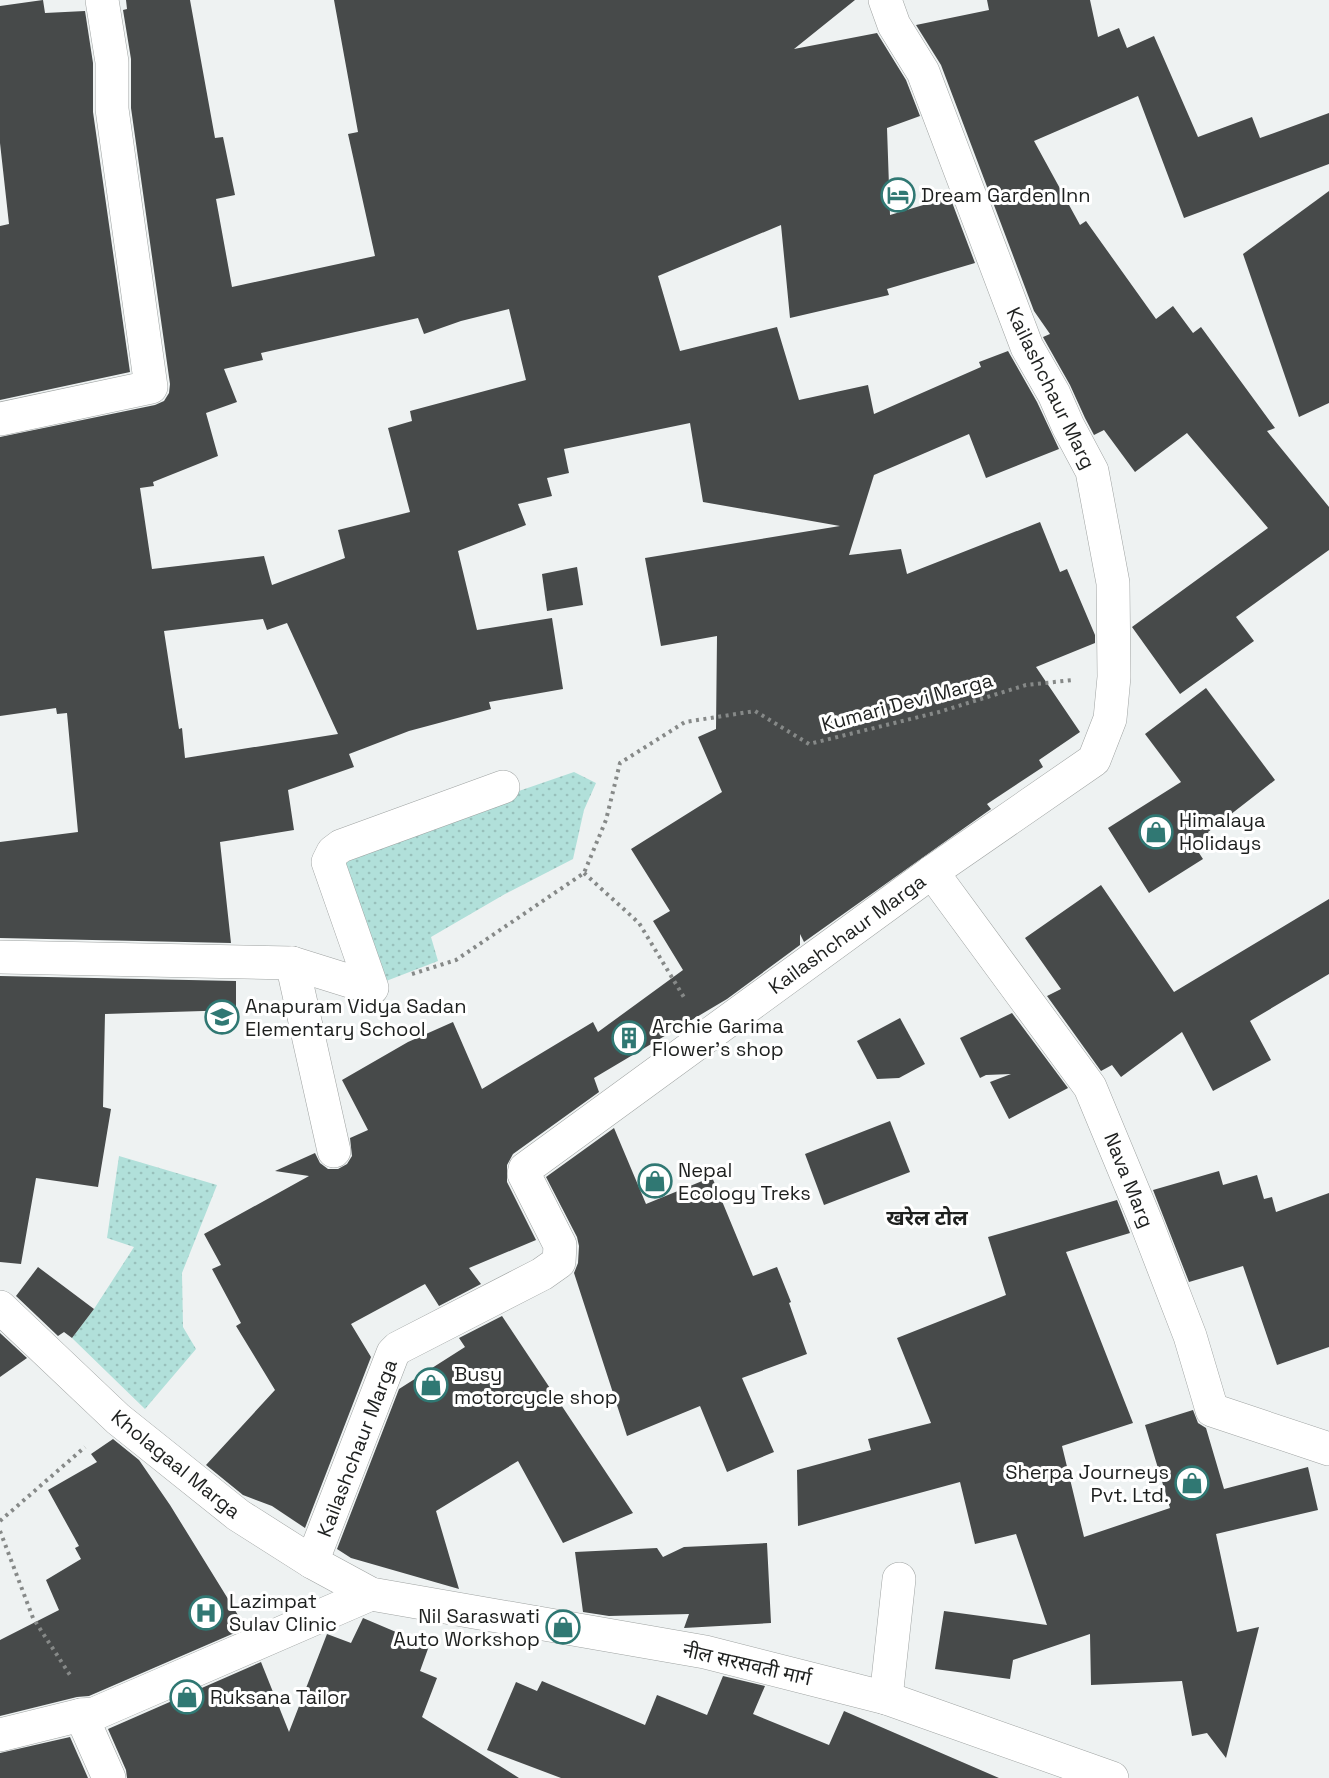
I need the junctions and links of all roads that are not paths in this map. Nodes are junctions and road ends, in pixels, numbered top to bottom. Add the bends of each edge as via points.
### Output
1 (102, 0) edge
2 (885, 0) edge
3 (0, 420) edge
4 (1095, 760) joint
5 (503, 786) dead end
6 (932, 872) junction
7 (0, 957) edge
8 (292, 963) junction
9 (333, 1151) dead end
10 (0, 1307) edge
11 (1329, 1449) edge
12 (312, 1562) junction
13 (899, 1579) dead end
14 (371, 1594) junction
15 (886, 1698) junction
16 (88, 1715) junction
17 (0, 1736) edge
18 (109, 1778) edge
19 (1113, 1778) edge

1 - 3 street via 112,62 112,109 151,387
2 - 4 street, Kailashchaur Marg via 894,25 922,72 1027,347 1092,471 1113,583 1114,676 1110,719
4 - 6 street, Kailashchaur Marga
5 - 8 street via 333,852 328,862 372,988
6 - 11 street, Nava Marg via 1090,1086 1186,1326 1212,1410
6 - 12 street, Kailashchaur Marga via 525,1169 560,1245 560,1262 393,1353
7 - 8 street
8 - 9 street
10 - 12 street, Kholagaal Marga via 118,1419 238,1515
12 - 14 street, Kholagaal Marga
13 - 15 street
14 - 15 street, नील सरसवती मार्ग via 705,1652
14 - 16 street
15 - 19 street, नील सरसवती मार्ग
16 - 17 street
16 - 18 street

